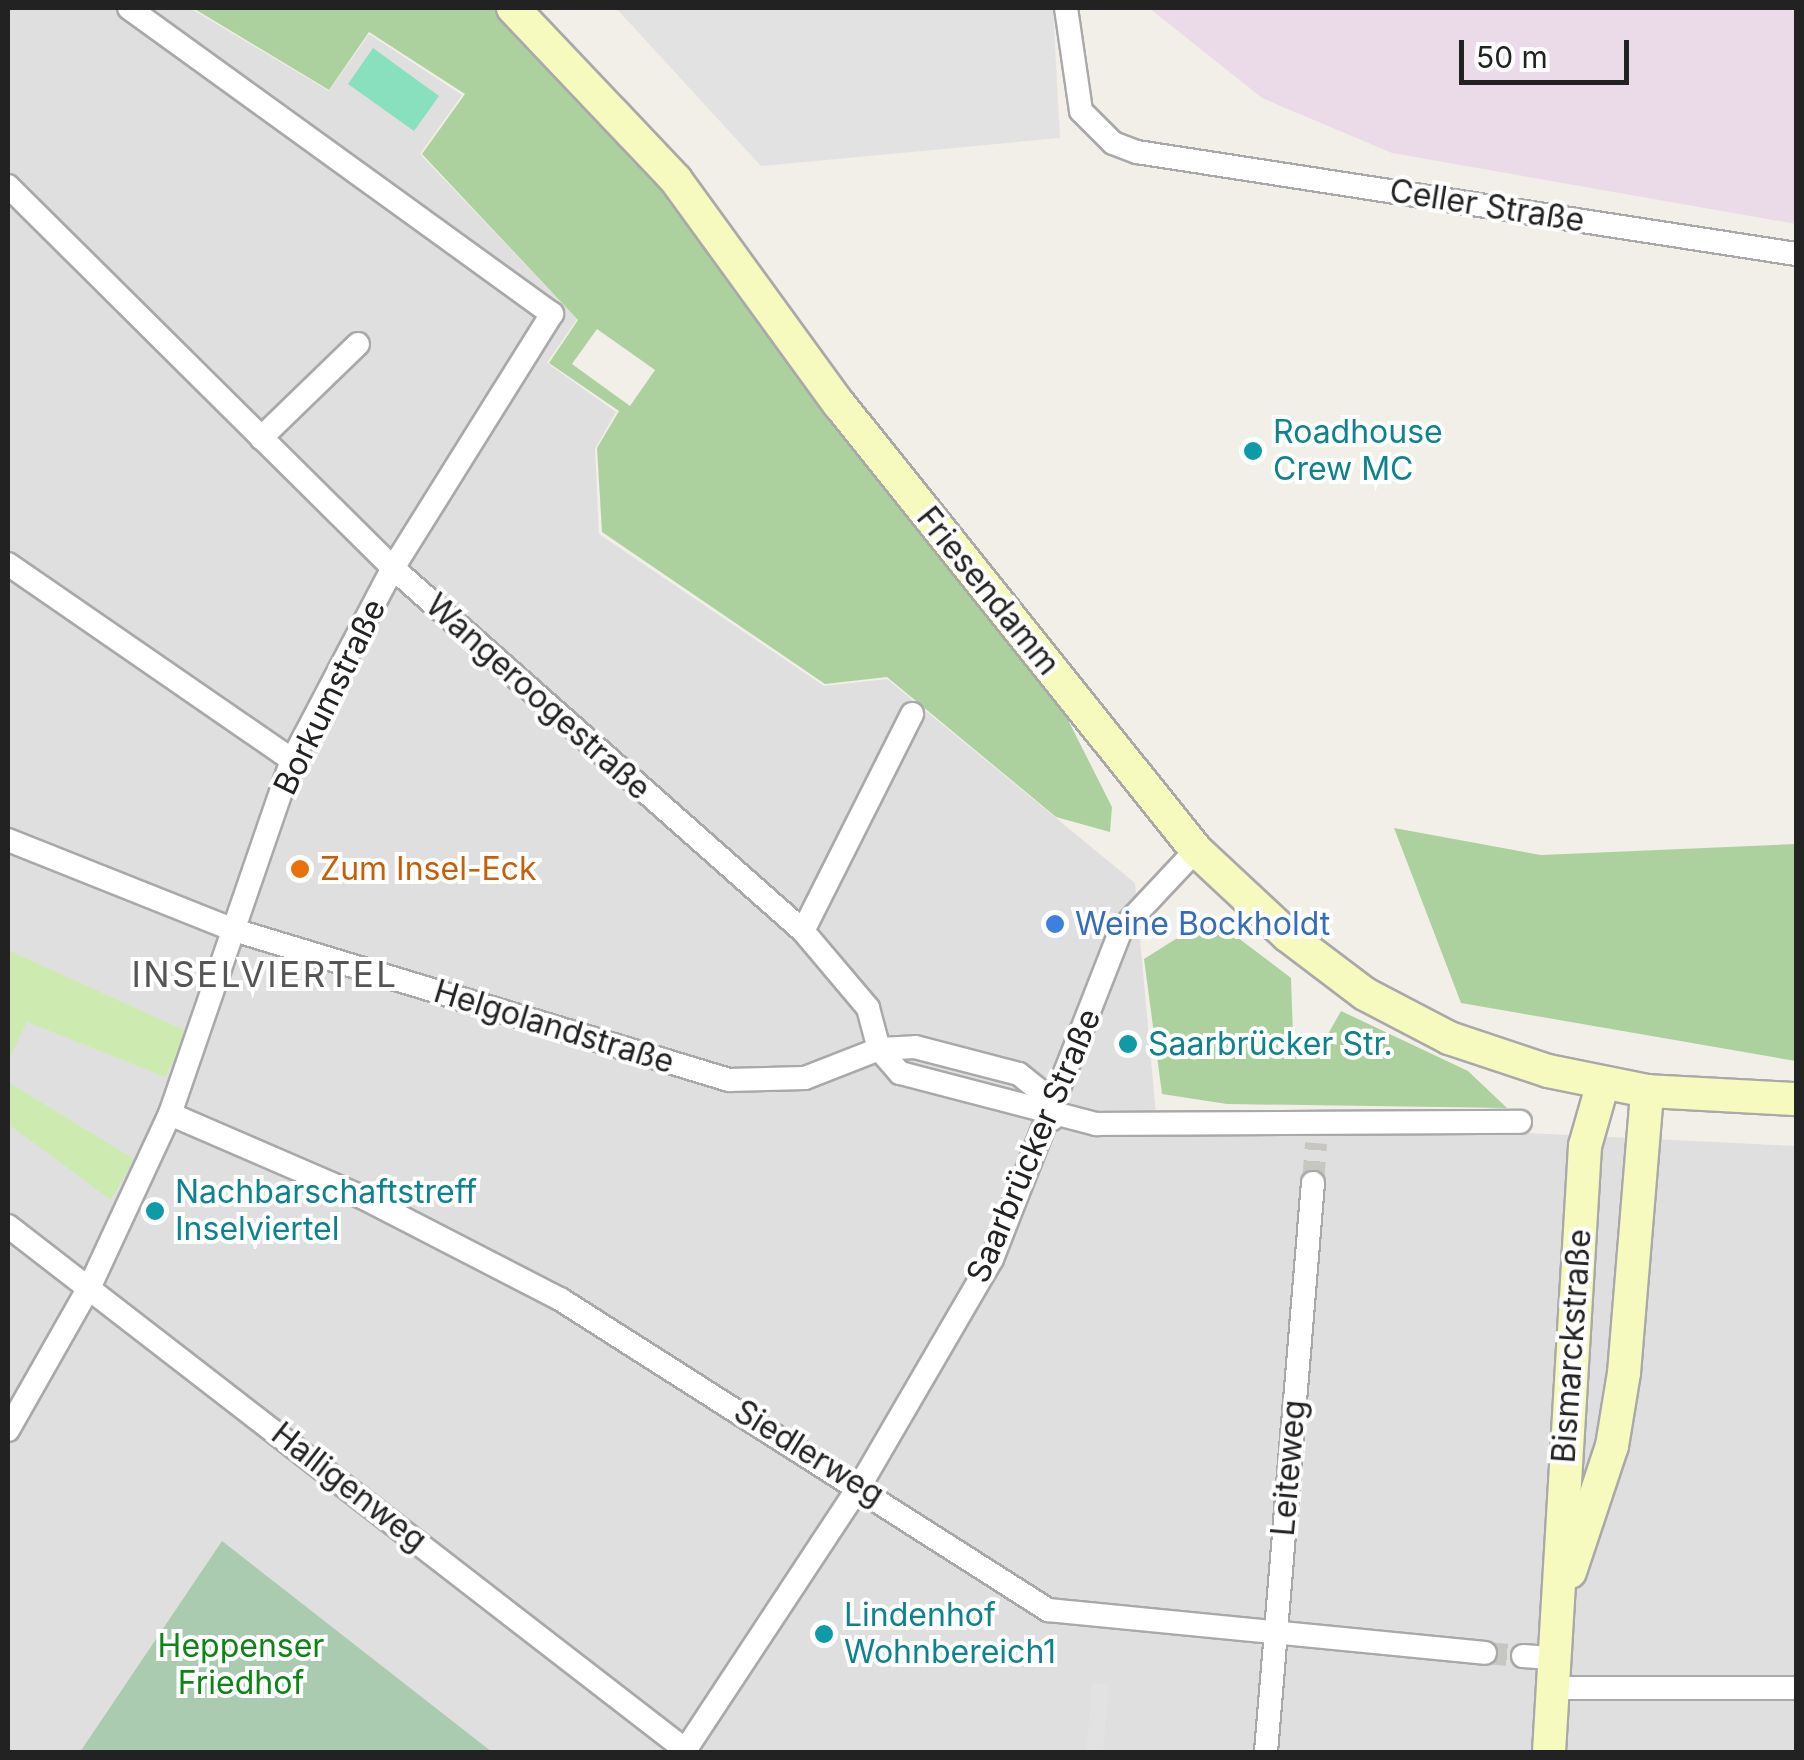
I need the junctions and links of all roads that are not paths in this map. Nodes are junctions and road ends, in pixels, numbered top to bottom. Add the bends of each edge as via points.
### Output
1 (129, 8) edge
2 (512, 8) edge
3 (1066, 8) edge
4 (8, 186) edge
5 (1796, 254) edge
6 (358, 344) dead end
7 (261, 438) junction
8 (8, 564) edge
9 (393, 568) junction
10 (912, 714) dead end
11 (292, 760) junction
12 (8, 840) edge
13 (1196, 850) junction
14 (234, 930) junction
15 (803, 931) junction
16 (879, 1050) junction
17 (1548, 1071) junction
18 (1603, 1083) junction
19 (1647, 1090) junction
20 (1796, 1099) edge
21 (170, 1114) junction
22 (1052, 1119) junction
23 (1520, 1122) dead end
24 (1587, 1126) junction
25 (1313, 1183) tunnel mouth
26 (8, 1226) edge
27 (91, 1284) junction
28 (8, 1430) edge
29 (860, 1484) junction
30 (1556, 1612) junction
31 (1276, 1630) junction
32 (1486, 1652) tunnel mouth
33 (1543, 1668) junction
34 (1794, 1688) edge
35 (686, 1752) edge
36 (1266, 1752) edge
37 (1549, 1752) edge

1 - 9 street, Borkumstraße via 552,314
2 - 13 main road, Friesendamm via 676,180 838,404
3 - 5 street, Celler Straße via 1072,86 1087,119 1113,143
4 - 7 street, Wangeroogestraße
6 - 7 street
7 - 9 street, Wangeroogestraße
8 - 11 street
9 - 11 street, Borkumstraße
9 - 15 street, Wangeroogestraße
10 - 15 street
11 - 14 street, Borkumstraße
12 - 14 street, Helgolandstraße
13 - 17 main road, Friesendamm via 1365,994 1449,1038
13 - 22 street, Saarbrücker Straße via 1121,930
14 - 16 street, Helgolandstraße via 729,1080 805,1078
14 - 21 street, Borkumstraße
15 - 16 street, Wangeroogestraße via 868,1008
16 - 22 street via 900,1073
16 - 22 street, Helgolandstraße via 915,1046 1019,1074 1039,1090
17 - 18 main road, Friesendamm
17 - 24 main road via 1575,1094
18 - 19 main road, Friesendamm
18 - 24 main road, Bismarckstraße
19 - 20 main road, Friesendamm
19 - 30 main road, Bismarckstraße via 1612,1446
21 - 27 street, Borkumstraße
21 - 29 street, Siedlerweg via 346,1190 560,1299
22 - 23 street via 1317,1134
22 - 29 street, Saarbrücker Straße via 992,1259
24 - 30 main road, Bismarckstraße
25 - 31 street, Leiteweg
26 - 27 street, Halligenweg
27 - 28 street, Borkumstraße
27 - 35 street, Halligenweg
29 - 31 street, Siedlerweg via 1048,1610
29 - 35 street, Saarbrücker Straße
30 - 33 main road, Bismarckstraße
31 - 32 street, Siedlerweg
31 - 36 street, Leiteweg
33 - 34 street
33 - 37 main road, Bismarckstraße

